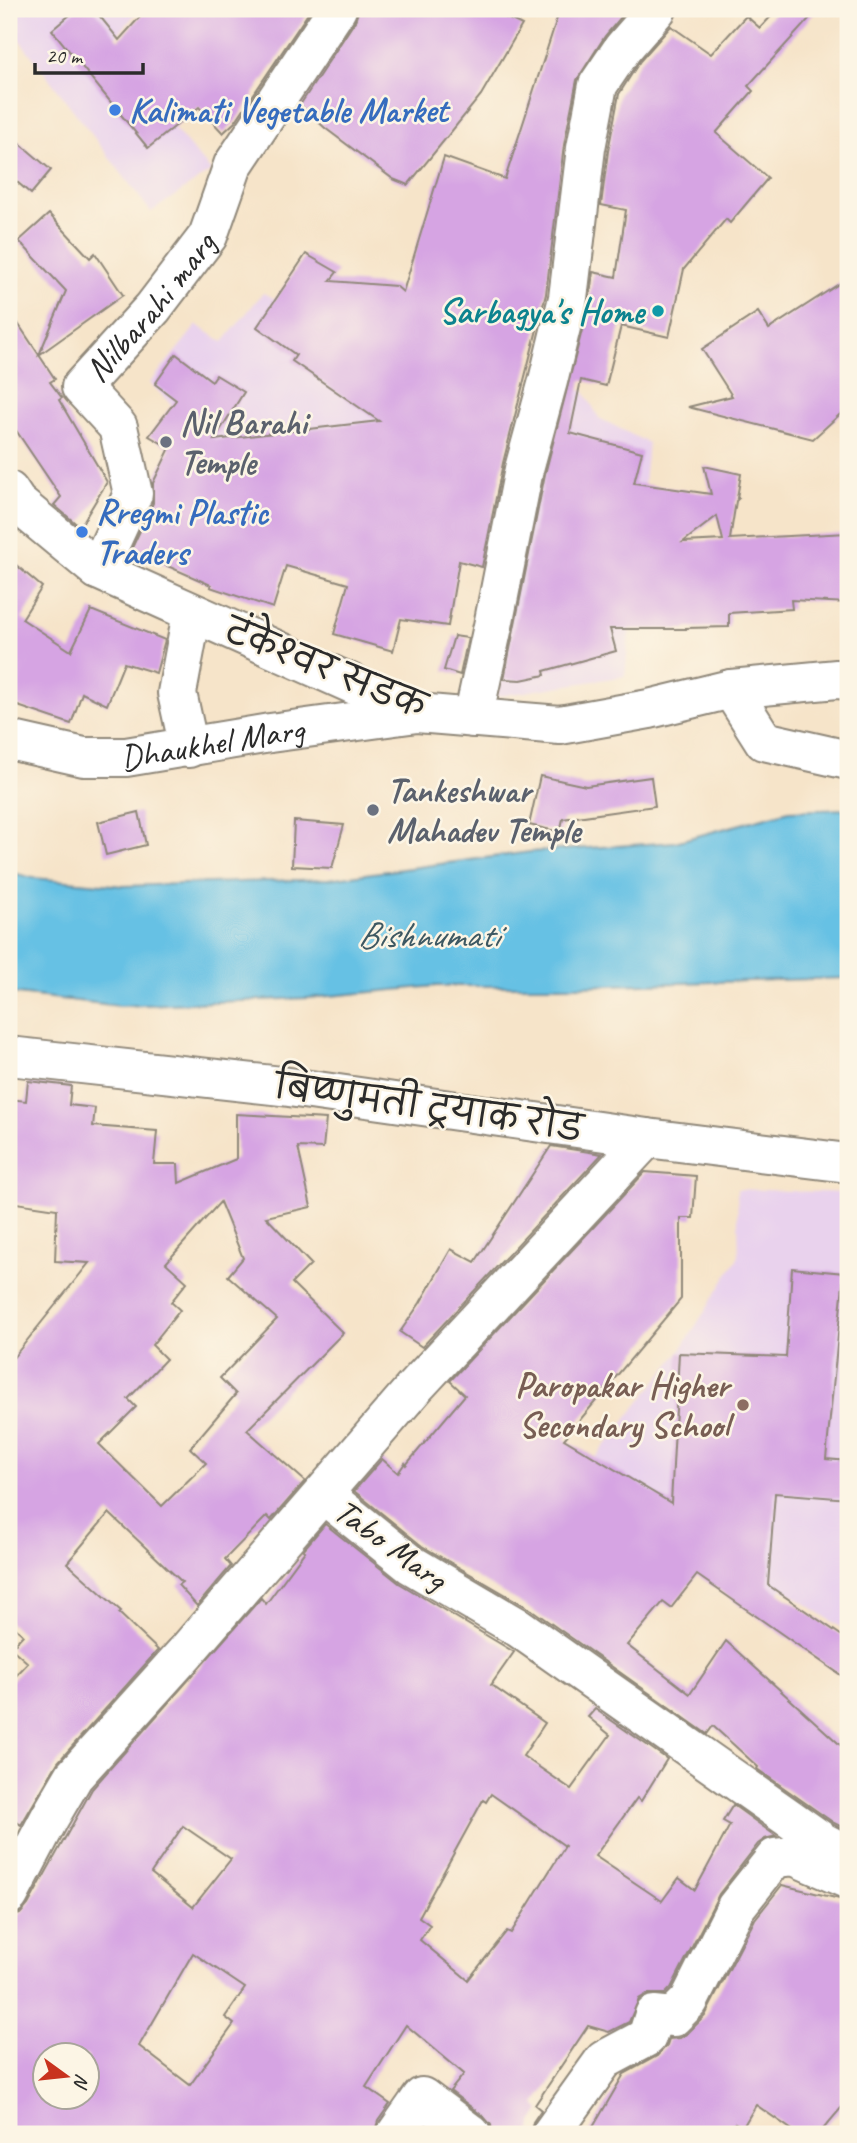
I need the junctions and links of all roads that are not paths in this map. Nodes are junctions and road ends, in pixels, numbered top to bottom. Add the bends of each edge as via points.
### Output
1 (337, 9) edge
2 (657, 9) edge
3 (9, 491) edge
4 (98, 570) junction
5 (192, 613) junction
6 (848, 680) edge
7 (731, 689) junction
8 (417, 713) junction
9 (472, 718) junction
10 (9, 740) edge
11 (189, 748) junction
12 (848, 760) edge
13 (9, 1056) edge
14 (647, 1138) junction
15 (842, 1160) edge
16 (323, 1494) junction
17 (848, 1855) edge
18 (848, 1879) edge
19 (9, 1895) edge
20 (396, 2134) edge
21 (471, 2134) edge
22 (551, 2134) edge

1 - 4 street, Nilbarahi marg via 233,165 208,236 153,308 81,387 118,427 132,494
2 - 9 street via 598,85 568,298 524,469
3 - 4 street, टंकेश्वर सडक via 17,503
4 - 5 street, टंकेश्वर सडक
5 - 8 street, टंकेश्वर सडक
5 - 11 street via 177,693
6 - 7 street, टंकेश्वर सडक
7 - 9 street, टंकेश्वर सडक via 560,725
7 - 12 street via 764,741
8 - 9 street, टंकेश्वर सडक
8 - 11 street, Dhaukhel Marg
10 - 11 street, Dhaukhel Marg via 84,757 126,757
13 - 14 street, बिष्णुमती ट्रयाक रोड via 282,1086
14 - 15 street, बिष्णुमती ट्रयाक रोड
14 - 16 street via 415,1387
16 - 17 street, Tabo Marg via 410,1563 519,1628 779,1812
16 - 19 street, Tabo Marg via 74,1776
18 - 22 street via 794,1856 775,1858 736,1907 689,2001 673,2017 654,2015 647,2037 604,2060
20 - 21 street via 422,2096

